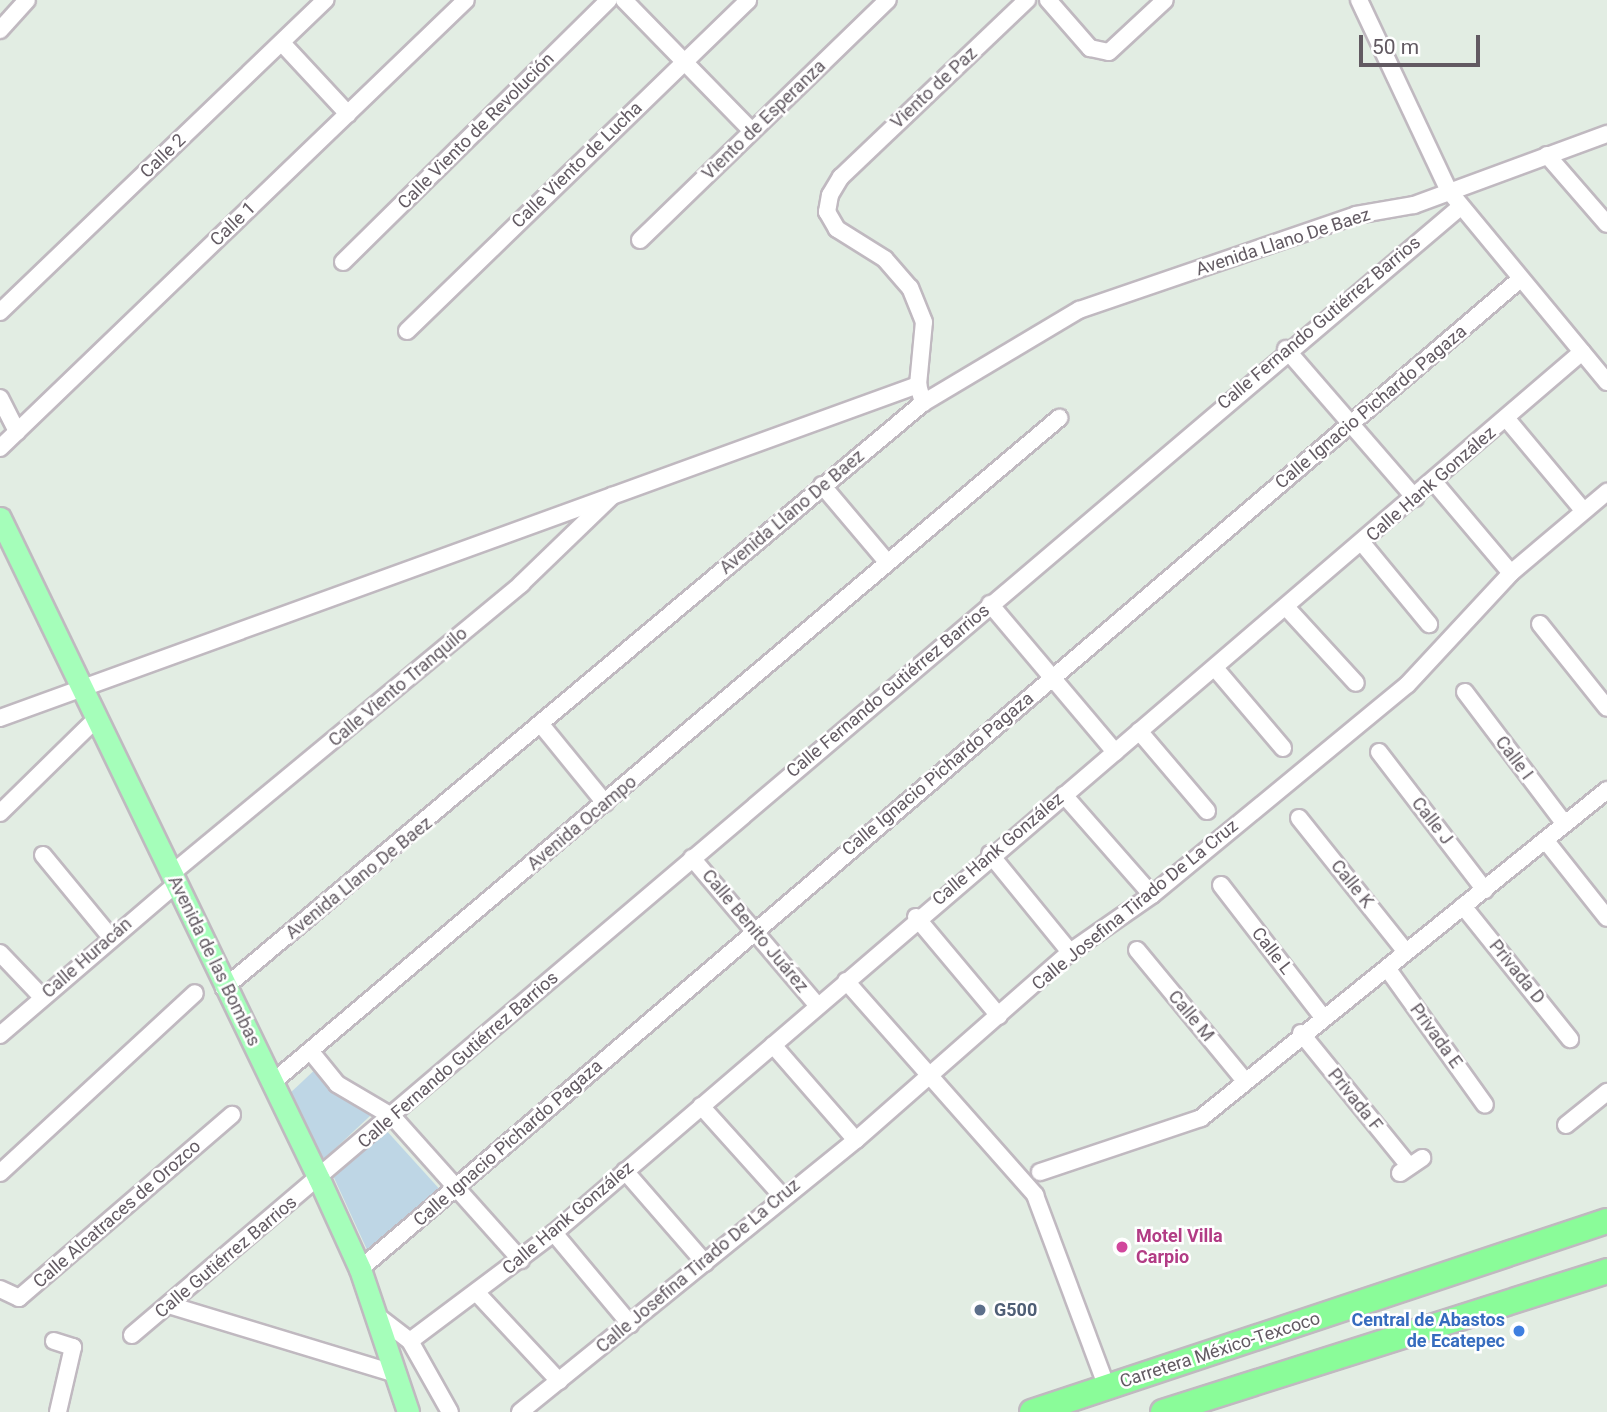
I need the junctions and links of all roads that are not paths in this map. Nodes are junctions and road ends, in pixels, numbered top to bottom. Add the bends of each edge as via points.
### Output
1 (27, 0) edge
2 (326, 0) edge
3 (466, 0) edge
4 (609, 0) edge
5 (624, 0) edge
6 (748, 0) edge
7 (888, 0) edge
8 (1027, 0) edge
9 (1048, 0) edge
10 (1166, 0) edge
11 (1359, 0) edge
12 (0, 30) edge
13 (282, 43) junction
14 (684, 62) junction
15 (348, 114) junction
16 (752, 131) junction
17 (1607, 134) edge
18 (1547, 155) junction
19 (1449, 191) junction
20 (1460, 207) junction
21 (1607, 224) edge
22 (640, 240) dead end
23 (343, 262) dead end
24 (1518, 281) junction
25 (0, 312) edge
26 (407, 331) dead end
27 (1286, 349) junction
28 (1582, 352) junction
29 (1607, 382) edge
30 (918, 385) junction
31 (0, 398) edge
32 (923, 404) junction
33 (1059, 418) dead end
34 (1506, 418) junction
35 (1350, 426) junction
36 (17, 432) junction
37 (0, 448) edge
38 (1434, 482) junction
39 (822, 485) junction
40 (616, 492) junction
41 (1607, 492) edge
42 (1415, 498) junction
43 (1583, 510) junction
44 (0, 518) edge
45 (5, 540) edge
46 (1363, 544) junction
47 (887, 562) junction
48 (1511, 573) junction
49 (990, 604) junction
50 (1286, 607) junction
51 (1429, 624) dead end
52 (1541, 624) dead end
53 (1215, 668) junction
54 (1051, 677) junction
55 (1356, 683) dead end
56 (81, 688) junction
57 (1465, 692) dead end
58 (1607, 708) edge
59 (0, 718) edge
60 (96, 719) junction
61 (542, 727) junction
62 (1139, 731) junction
63 (1283, 748) dead end
64 (1115, 752) junction
65 (1379, 752) dead end
66 (1607, 790) edge
67 (1064, 794) junction
68 (605, 803) junction
69 (1207, 811) dead end
70 (0, 813) edge
71 (1299, 818) dead end
72 (1564, 823) junction
73 (1546, 841) junction
74 (990, 854) junction
75 (43, 855) dead end
76 (692, 858) junction
77 (174, 879) junction
78 (1221, 885) dead end
79 (1485, 890) junction
80 (1152, 895) junction
81 (1463, 906) junction
82 (916, 917) junction
83 (1607, 918) edge
84 (754, 931) junction
85 (109, 935) junction
86 (1138, 950) dead end
87 (1405, 951) junction
88 (1070, 952) junction
89 (0, 953) edge
90 (1387, 968) junction
91 (846, 981) junction
92 (224, 988) junction
93 (195, 993) dead end
94 (42, 997) junction
95 (817, 1005) junction
96 (999, 1016) junction
97 (1322, 1016) junction
98 (1301, 1034) junction
99 (0, 1035) edge
100 (1570, 1039) dead end
101 (773, 1045) junction
102 (312, 1053) junction
103 (932, 1076) junction
104 (274, 1081) junction
105 (1245, 1081) junction
106 (1607, 1092) edge
107 (1485, 1105) dead end
108 (701, 1107) junction
109 (232, 1115) dead end
110 (393, 1117) junction
111 (1566, 1125) dead end
112 (856, 1140) junction
113 (1410, 1166) dead end
114 (625, 1171) junction
115 (1040, 1172) dead end
116 (0, 1173) edge
117 (319, 1179) junction
118 (458, 1185) junction
119 (782, 1195) junction
120 (1607, 1221) edge
121 (554, 1233) junction
122 (521, 1260) junction
123 (705, 1263) junction
124 (360, 1269) junction
125 (1607, 1271) edge
126 (0, 1289) edge
127 (476, 1292) junction
128 (169, 1305) junction
129 (375, 1314) junction
130 (630, 1324) junction
131 (1278, 1332) junction
132 (132, 1335) dead end
133 (410, 1341) junction
134 (54, 1342) dead end
135 (1237, 1345) junction
136 (1292, 1371) junction
137 (393, 1373) junction
138 (559, 1381) junction
139 (1254, 1383) junction
140 (1107, 1388) junction
141 (58, 1412) edge
142 (408, 1412) edge
143 (450, 1412) edge
144 (520, 1412) edge
145 (1032, 1412) edge
146 (1163, 1412) edge

1 - 12 street
2 - 13 street, Calle 2
3 - 15 street, Calle 1
4 - 23 street, Calle Viento de Revolución
5 - 14 street
6 - 14 street, Calle Viento de Lucha
7 - 16 street, Viento de Esperanza
8 - 30 street, Viento de Paz via 841,177 827,212 836,229 886,259 910,288 924,322
9 - 10 street via 1090,48 1102,52 1114,49
11 - 19 street
13 - 15 street
13 - 25 street, Calle 2
14 - 16 street
14 - 26 street, Calle Viento de Lucha
15 - 36 street, Calle 1
16 - 22 street, Viento de Esperanza
17 - 18 street, Avenida Llano De Baez
18 - 19 street, Avenida Llano De Baez
18 - 21 street
19 - 20 street
19 - 32 street, Avenida Llano De Baez via 1356,215 1079,310
20 - 24 street
20 - 27 street, Calle Fernando Gutiérrez Barrios
24 - 28 street
24 - 35 street, Calle Ignacio Pichardo Pagaza
27 - 35 street
27 - 49 street, Calle Fernando Gutiérrez Barrios
28 - 29 street
28 - 34 street, Calle Hank González
30 - 32 street
30 - 40 street
31 - 36 street
32 - 39 street, Avenida Llano De Baez
33 - 47 street, Avenida Ocampo
34 - 38 street, Calle Hank González
34 - 43 street
35 - 42 street
35 - 54 street, Calle Ignacio Pichardo Pagaza
36 - 37 street, Calle 1
38 - 42 street, Calle Hank González
38 - 48 street
39 - 47 street
39 - 61 street, Avenida Llano De Baez
40 - 56 street
40 - 77 street, Calle Viento Tranquilo via 521,584
41 - 43 street, Calle Josefina Tirado De La Cruz
42 - 46 street, Calle Hank González
43 - 48 street, Calle Josefina Tirado De La Cruz
44 - 45 main road, Avenida de las Bombas
45 - 56 main road, Avenida de las Bombas
46 - 50 street, Calle Hank González
46 - 51 street
47 - 68 street, Avenida Ocampo
48 - 80 street, Calle Josefina Tirado De La Cruz via 1407,685
49 - 54 street
49 - 76 street, Calle Fernando Gutiérrez Barrios
50 - 53 street, Calle Hank González
50 - 55 street
52 - 58 street
53 - 62 street, Calle Hank González
53 - 63 street
54 - 64 street
54 - 84 street, Calle Ignacio Pichardo Pagaza
56 - 59 street
56 - 60 main road, Avenida de las Bombas
57 - 72 street, Calle I
60 - 70 street
60 - 77 main road, Avenida de las Bombas
61 - 68 street
61 - 92 street, Avenida Llano De Baez
62 - 64 street, Calle Hank González
62 - 69 street
64 - 67 street, Calle Hank González
65 - 79 street, Calle J
66 - 72 street
67 - 74 street, Calle Hank González
67 - 80 street
68 - 102 street, Avenida Ocampo
71 - 87 street, Calle K
72 - 73 street
73 - 79 street
73 - 83 street
74 - 82 street, Calle Hank González
74 - 88 street
75 - 85 street
76 - 84 street, Calle Benito Juárez
76 - 110 street, Calle Fernando Gutiérrez Barrios
77 - 85 street, Calle Huracán
77 - 92 main road, Avenida de las Bombas
78 - 97 street, Calle L
79 - 81 street
80 - 88 street, Calle Josefina Tirado De La Cruz
81 - 87 street
81 - 100 street, Privada D
82 - 91 street, Calle Hank González
82 - 96 street
84 - 95 street, Calle Benito Juárez
84 - 118 street, Calle Ignacio Pichardo Pagaza
85 - 94 street, Calle Huracán
86 - 105 street, Calle M
87 - 90 street
88 - 96 street, Calle Josefina Tirado De La Cruz
89 - 94 street
90 - 97 street
90 - 107 street, Privada E
91 - 95 street, Calle Hank González
91 - 103 street
92 - 104 main road, Avenida de las Bombas
93 - 116 street
94 - 99 street, Calle Huracán
95 - 101 street, Calle Hank González
96 - 103 street, Calle Josefina Tirado De La Cruz
97 - 98 street
98 - 105 street
98 - 113 street, Privada F
101 - 108 street, Calle Hank González
101 - 112 street
102 - 104 street, Avenida Ocampo
102 - 110 street via 337,1084
103 - 112 street, Calle Josefina Tirado De La Cruz
103 - 140 street via 1035,1195
104 - 117 main road, Avenida de las Bombas
105 - 115 street via 1189,1124
106 - 111 street
108 - 114 street, Calle Hank González
108 - 119 street
109 - 126 street, Calle Alcatraces de Orozco via 19,1298
110 - 117 street, Calle Fernando Gutiérrez Barrios
110 - 118 street
112 - 119 street, Calle Josefina Tirado De La Cruz
114 - 121 street, Calle Hank González
114 - 123 street
117 - 124 main road, Avenida de las Bombas
117 - 128 street, Calle Gutiérrez Barrios
118 - 122 street
118 - 124 street, Calle Ignacio Pichardo Pagaza
119 - 123 street, Calle Josefina Tirado De La Cruz
120 - 131 highway, Carretera México-Texcoco
121 - 122 street, Calle Hank González
121 - 130 street
122 - 127 street, Calle Hank González
123 - 130 street, Calle Josefina Tirado De La Cruz
124 - 129 main road, Avenida de las Bombas
125 - 136 highway
127 - 133 street, Calle Hank González
127 - 138 street
128 - 132 street, Calle Gutiérrez Barrios
128 - 137 street
129 - 133 street
129 - 137 main road, Avenida de las Bombas
130 - 138 street, Calle Josefina Tirado De La Cruz
131 - 135 highway, Carretera México-Texcoco
131 - 136 highway via 1270,1356
133 - 143 street
134 - 141 street via 73,1348
135 - 139 highway via 1258,1358
135 - 140 highway, Carretera México-Texcoco
136 - 139 highway
137 - 142 main road, Avenida de las Bombas
138 - 144 street, Calle Josefina Tirado De La Cruz
139 - 146 highway
140 - 145 highway, Carretera México-Texcoco

